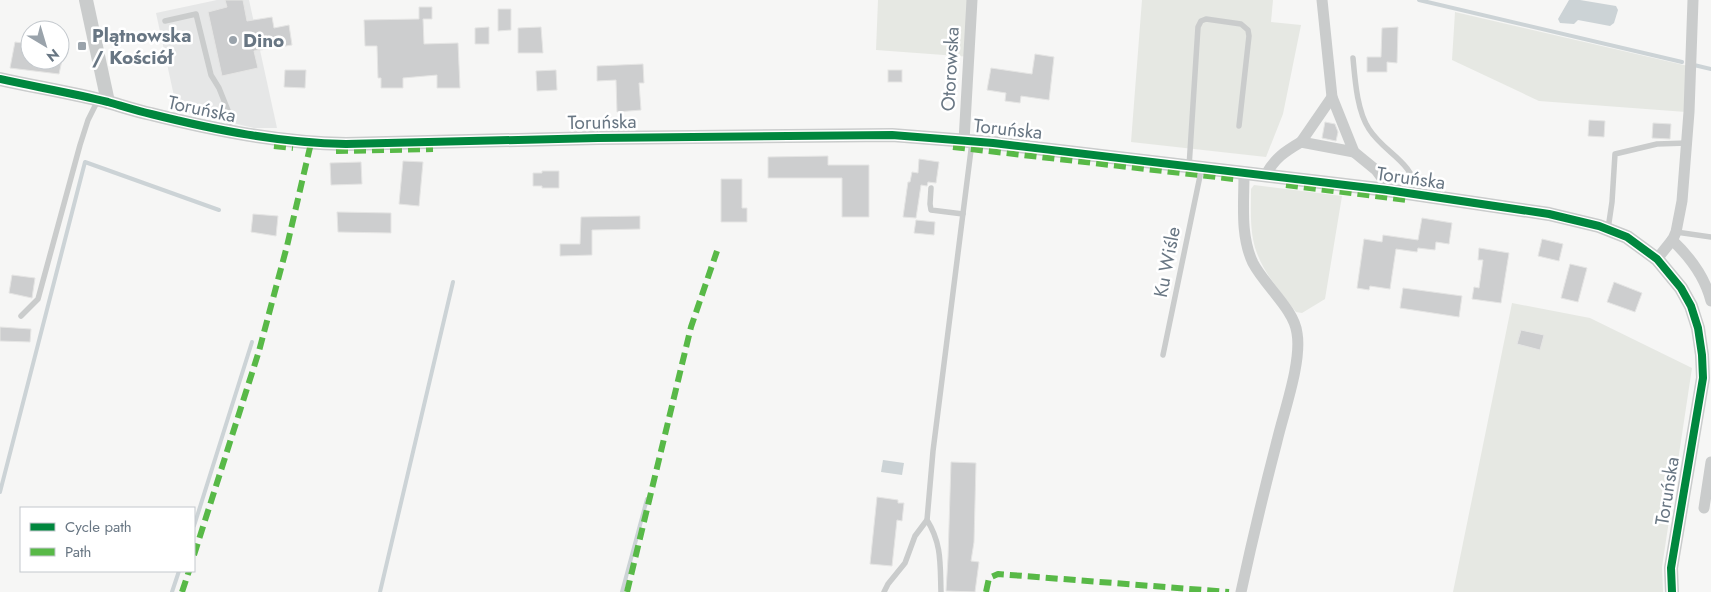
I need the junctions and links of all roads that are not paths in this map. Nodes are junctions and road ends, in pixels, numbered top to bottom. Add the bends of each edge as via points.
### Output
1 (86, 0) edge
2 (972, 0) edge
3 (1322, 0) edge
4 (1693, 0) edge
5 (164, 21) dead end
6 (1353, 58) dead end
7 (0, 79) edge
8 (1332, 97) junction
9 (103, 101) junction
10 (1239, 126) dead end
11 (230, 131) junction
12 (968, 141) junction
13 (1301, 142) junction
14 (1687, 143) junction
15 (1354, 152) junction
16 (1194, 171) junction
17 (1244, 174) junction
18 (1266, 176) junction
19 (931, 188) dead end
20 (1387, 190) junction
21 (1418, 195) junction
22 (963, 214) junction
23 (1608, 229) junction
24 (1674, 236) junction
25 (1711, 237) edge
26 (1657, 259) junction
27 (1711, 301) edge
28 (21, 316) dead end
29 (1164, 355) dead end
30 (1711, 462) edge
31 (1704, 508) dead end
32 (926, 520) junction
33 (884, 592) edge
34 (941, 592) edge
35 (1241, 592) edge
36 (1672, 592) edge

1 - 9 street
2 - 12 street, Otorowska
3 - 8 street
4 - 14 street
5 - 11 lane via 196,14 211,75 220,88 229,113
6 - 21 lane via 1356,86 1367,126 1406,166
7 - 9 street, Toruńska
8 - 13 street
8 - 15 street
9 - 11 street, Toruńska
9 - 28 lane via 88,120 38,299
10 - 16 lane, Ku Wiśle via 1248,30 1241,24 1206,19 1198,27
11 - 12 street, Toruńska via 293,141 346,144 796,135 892,135
12 - 16 street, Toruńska
12 - 22 lane
13 - 15 street
13 - 18 street via 1273,162
14 - 23 lane via 1657,144 1614,154
14 - 24 street via 1682,201
15 - 20 street via 1376,170
16 - 17 street, Toruńska
16 - 29 lane, Ku Wiśle
17 - 18 street, Toruńska
17 - 35 street via 1244,228 1249,252 1260,274 1294,321 1298,342 1297,362
18 - 20 street, Toruńska
19 - 22 lane via 931,210
20 - 21 street, Toruńska
21 - 23 street, Toruńska via 1549,214
22 - 32 lane
23 - 26 street, Toruńska via 1627,237
24 - 25 lane
24 - 26 street
24 - 27 street via 1692,260
26 - 36 street, Toruńska via 1691,306 1701,342 1703,368 1671,568
30 - 31 street
32 - 33 lane via 915,536 905,563
32 - 34 lane via 937,541 942,572

